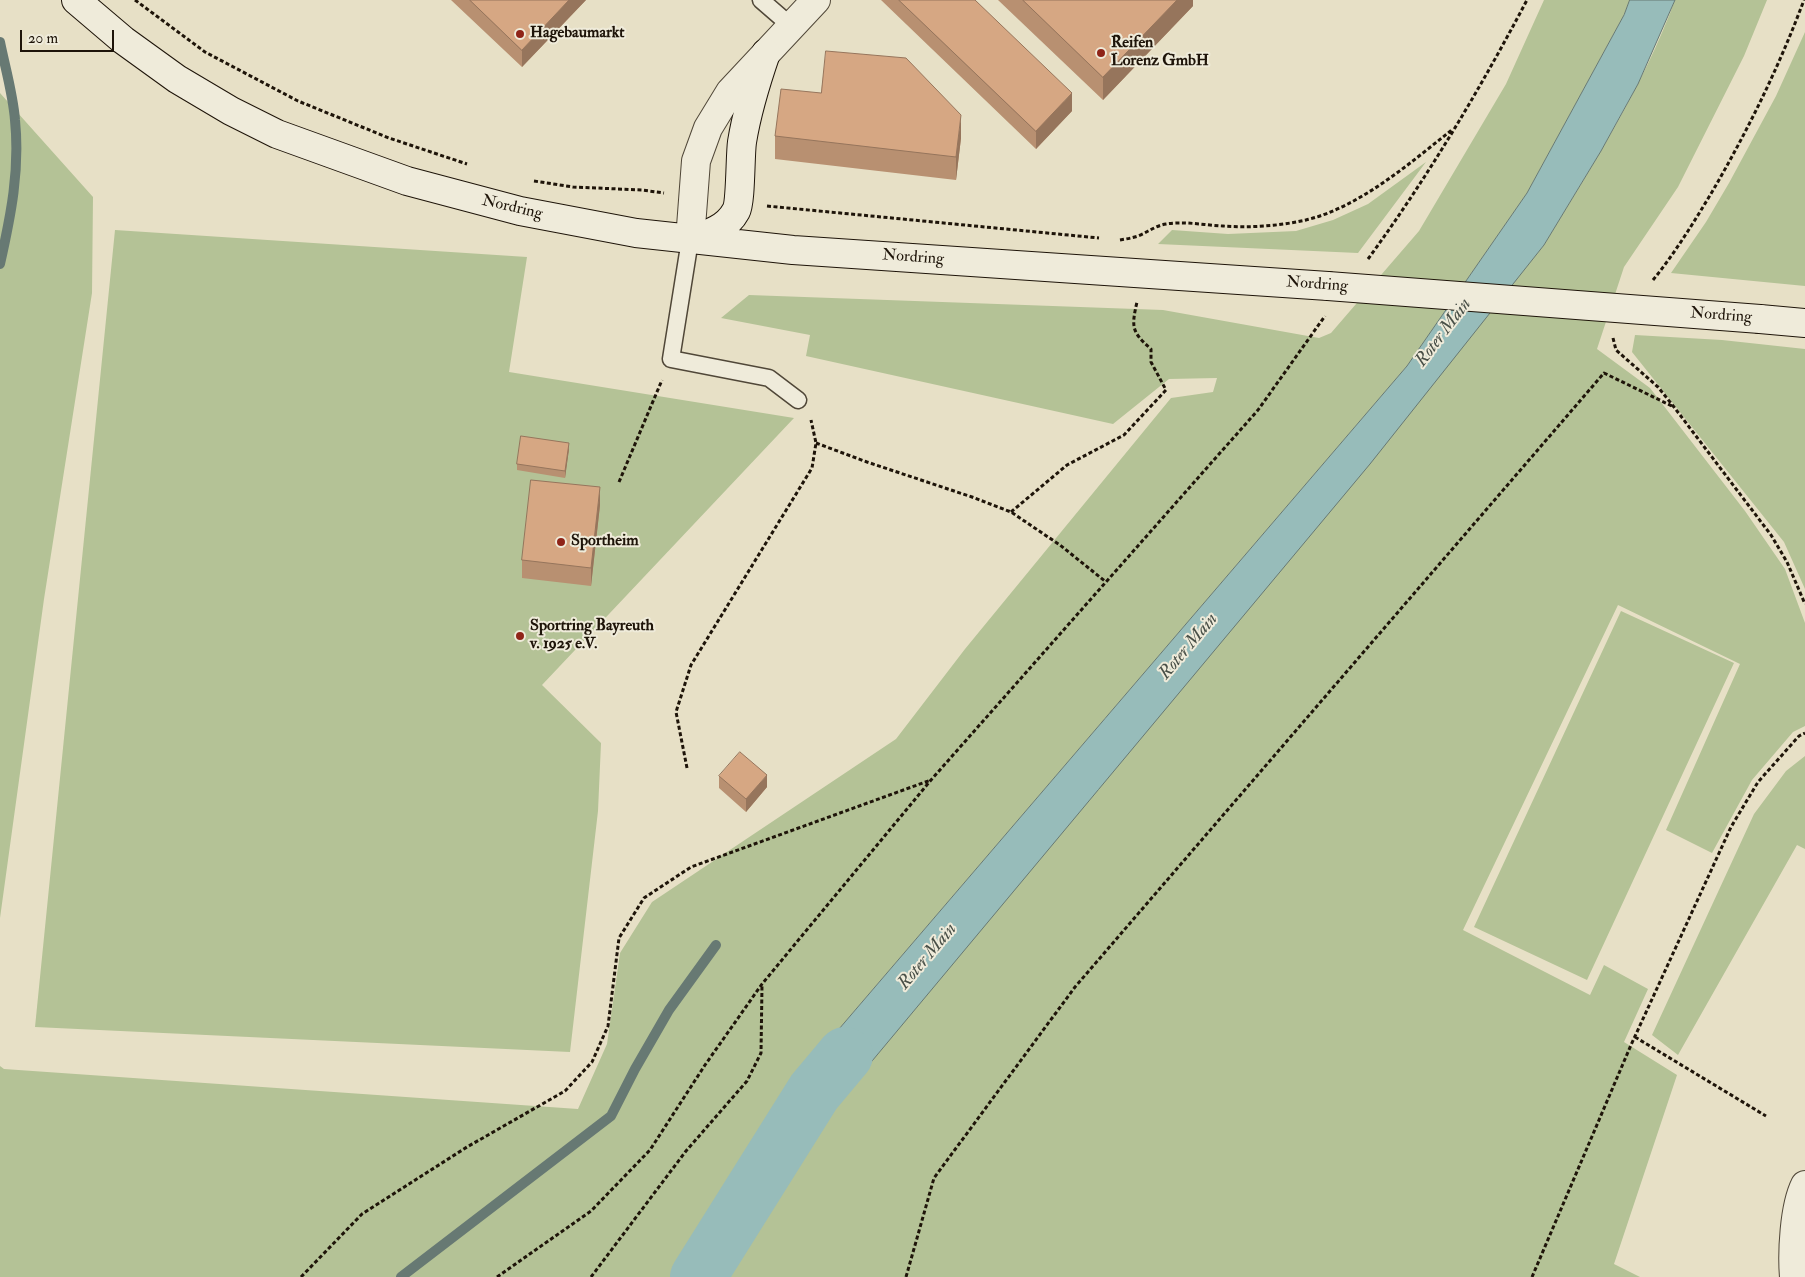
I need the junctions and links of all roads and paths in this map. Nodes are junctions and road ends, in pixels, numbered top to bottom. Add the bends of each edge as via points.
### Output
1 (76, 0) edge
2 (135, 0) edge
3 (762, 0) edge
4 (816, 0) edge
5 (1527, 0) edge
6 (791, 26) junction
7 (766, 53) junction
8 (1455, 128) junction
9 (468, 164) dead end
10 (533, 180) dead end
11 (642, 190) dead end
12 (750, 207) junction
13 (1100, 238) dead end
14 (690, 240) junction
15 (1120, 240) dead end
16 (793, 250) junction
17 (1365, 263) dead end
18 (1329, 298) junction
19 (1137, 301) dead end
20 (1805, 322) edge
21 (671, 359) junction
22 (798, 400) joint
23 (1674, 407) dead end
24 (816, 443) junction
25 (619, 482) dead end
26 (1011, 512) junction
27 (1106, 582) junction
28 (1805, 732) edge
29 (686, 768) dead end
30 (932, 780) junction
31 (762, 984) junction
32 (1635, 1037) junction
33 (1766, 1116) dead end
34 (1805, 1185) edge
35 (301, 1277) edge
36 (497, 1277) edge
37 (591, 1277) edge
38 (906, 1277) edge
39 (1532, 1277) edge
40 (1794, 1277) edge

1 - 14 main road, Nordring via 123,40 177,79 277,134 407,181 520,211
2 - 9 path via 204,52 298,101 389,138
3 - 6 lane
4 - 6 main road
5 - 8 path
6 - 7 main road
7 - 12 main road via 742,143
7 - 14 main road via 730,92 708,128 696,161
8 - 15 path via 1369,192 1316,217 1284,224 1238,227 1166,224
8 - 17 path
10 - 11 path via 573,187
12 - 13 path
12 - 14 main road via 711,234
12 - 16 main road via 746,224 762,236
14 - 16 main road, Nordring
14 - 21 lane
16 - 18 main road, Nordring
18 - 20 main road, Nordring, bridge
18 - 27 path via 1258,410
19 - 26 path via 1132,321 1137,336 1151,349 1152,362 1166,390 1124,435 1067,465
21 - 22 lane via 770,378
21 - 25 path
22 - 24 path via 812,422
23 - 38 path via 1604,373 1075,987 934,1178
24 - 26 path
24 - 29 path via 812,468 691,665 676,712
26 - 27 path
27 - 30 path
28 - 32 path via 1758,782 1730,827
30 - 31 path
30 - 35 path via 691,867 644,898 619,938 608,1026 592,1062 565,1091 467,1147 362,1214
31 - 36 path via 650,1150 591,1211
31 - 37 path via 761,1053 748,1081 686,1151
32 - 33 path
32 - 39 path
34 - 40 main road via 1800,1195

